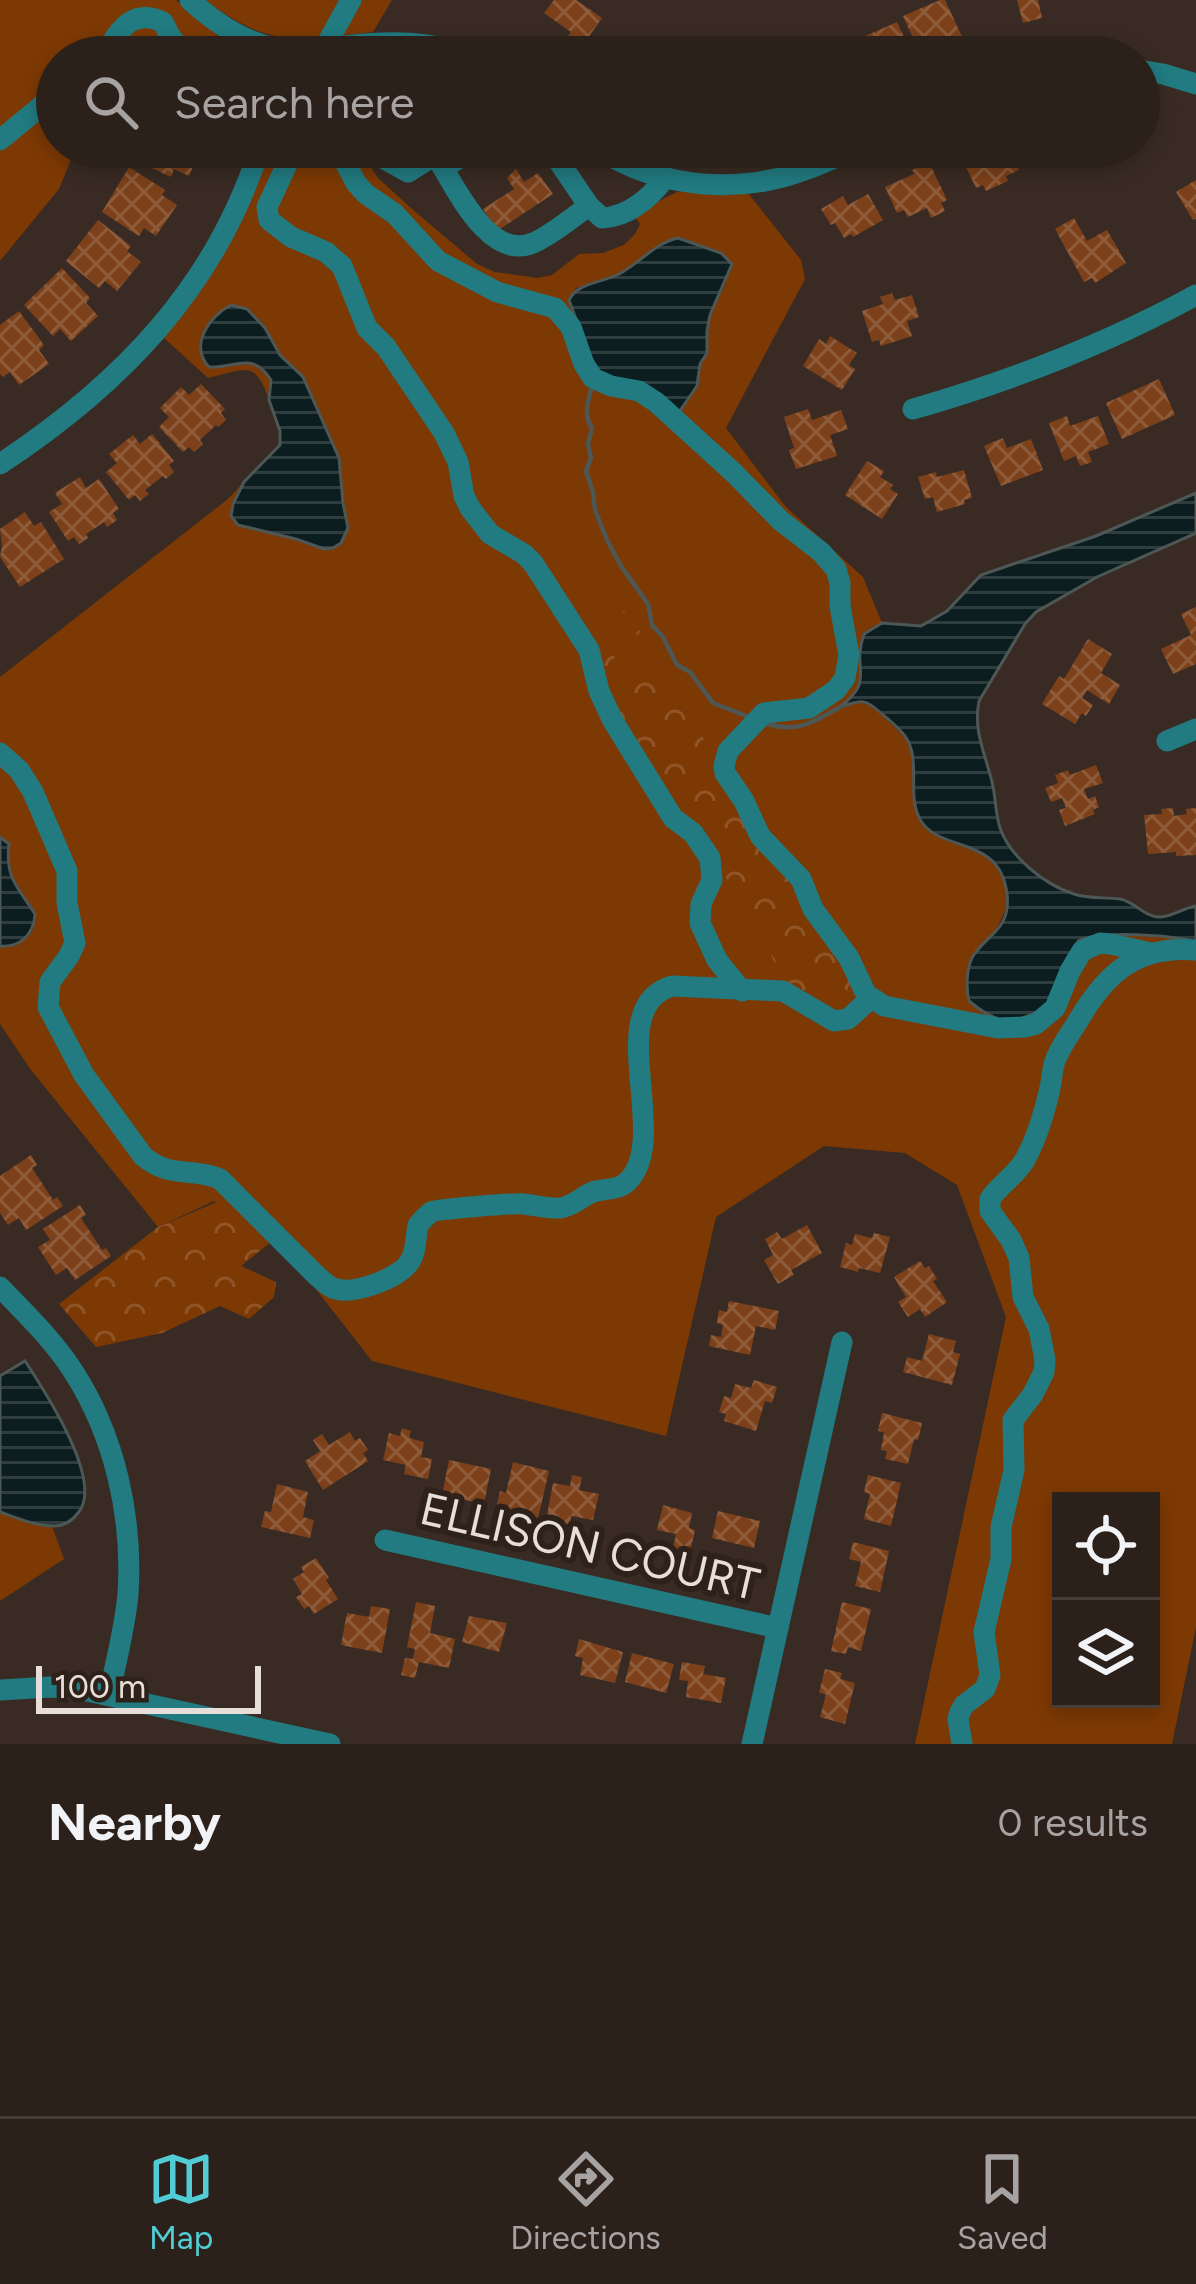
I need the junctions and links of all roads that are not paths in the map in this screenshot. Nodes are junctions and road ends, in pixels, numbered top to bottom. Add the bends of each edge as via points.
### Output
1 (190, 0) edge
2 (351, 0) edge
3 (117, 36) edge
4 (170, 36) edge
5 (240, 36) edge
6 (331, 36) edge
7 (1160, 74) edge
8 (1196, 84) edge
9 (36, 110) edge
10 (0, 140) edge
11 (251, 168) edge
12 (273, 168) edge
13 (286, 168) edge
14 (347, 168) edge
15 (444, 168) edge
16 (563, 168) edge
17 (634, 168) edge
18 (809, 168) edge
19 (284, 174) junction
20 (665, 178) junction
21 (589, 206) junction
22 (1196, 295) edge
23 (913, 409) dead end
24 (0, 464) edge
25 (1196, 729) edge
26 (1167, 741) dead end
27 (0, 753) edge
28 (1196, 950) edge
29 (1150, 953) junction
30 (742, 991) junction
31 (871, 998) junction
32 (0, 1287) edge
33 (842, 1342) dead end
34 (385, 1540) dead end
35 (778, 1628) junction
36 (1, 1691) edge
37 (109, 1695) junction
38 (330, 1744) edge
39 (752, 1744) edge
40 (962, 1744) edge

1 - 5 street
2 - 6 street
3 - 4 street via 144,16 163,22
7 - 8 street
9 - 10 street
11 - 24 street via 215,247 156,332 100,391
12 - 19 street
13 - 19 street
14 - 31 street via 438,261 497,292 555,308 593,378 656,402 836,569 845,678 809,708 764,713 728,751 724,773 760,836 801,879
15 - 21 street via 482,228 512,247 531,245
16 - 21 street
17 - 20 street
18 - 20 street via 725,185
19 - 30 street via 269,220 342,266 363,321 444,433 470,508 533,563 589,650 613,721 674,818 701,841 712,880 700,922
20 - 21 street via 611,219
22 - 23 street via 1054,362
25 - 26 street
27 - 30 street via 33,792 67,871 75,943 50,982 48,1007 84,1075 143,1156 166,1171 215,1176 331,1288 359,1289 405,1268 430,1213 506,1203 563,1208 618,1187 632,1176 646,1133 630,1049 646,1006 672,986
28 - 29 street
29 - 31 street via 1111,944 1082,951 1054,1008 1024,1028
29 - 40 street via 1125,964 1088,1004 1053,1066 1026,1159 989,1198 1019,1258 1045,1360 1013,1420 1014,1470 984,1632 990,1675 960,1712
30 - 31 street via 784,991 834,1021
32 - 37 street via 71,1368 118,1478 129,1564
33 - 35 street
34 - 35 street, ELLISON COURT
35 - 39 street
36 - 37 street
37 - 38 street

